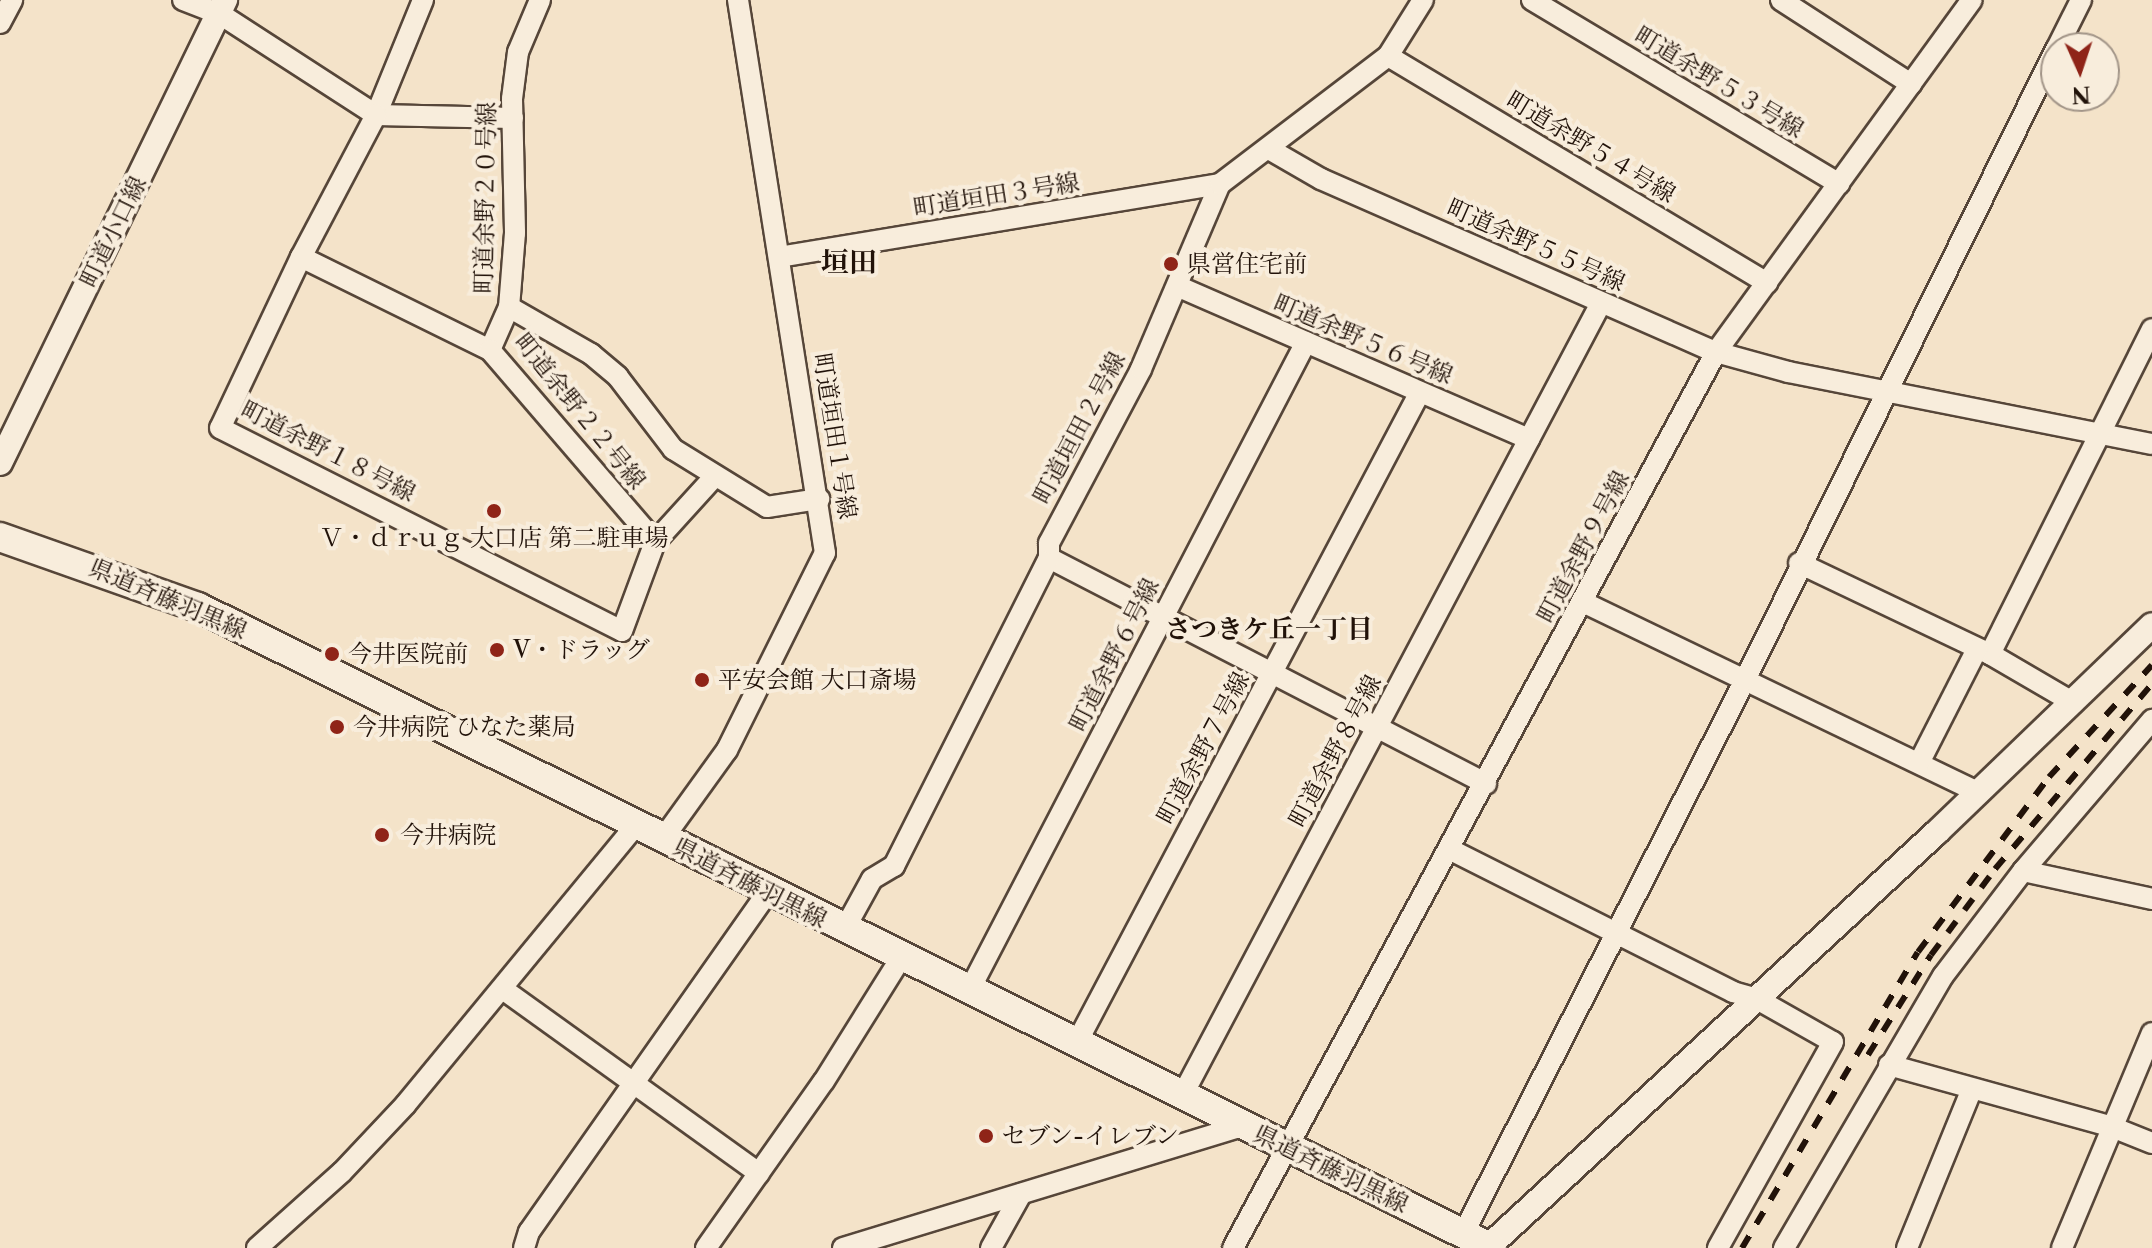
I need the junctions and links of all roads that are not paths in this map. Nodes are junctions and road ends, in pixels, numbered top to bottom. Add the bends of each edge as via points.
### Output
1 (12, 0) edge
2 (183, 0) edge
3 (423, 0) edge
4 (540, 0) edge
5 (738, 0) edge
6 (1423, 0) edge
7 (1532, 0) edge
8 (1781, 0) edge
9 (1972, 0) edge
10 (2081, 0) edge
11 (223, 7) edge
12 (0, 23) edge
13 (2064, 32) edge
14 (1388, 56) junction
15 (2040, 80) edge
16 (1911, 84) junction
17 (376, 115) junction
18 (513, 118) junction
19 (1269, 149) junction
20 (1220, 184) junction
21 (1839, 184) junction
22 (301, 257) junction
23 (779, 257) junction
24 (1767, 283) junction
25 (1177, 286) junction
26 (1601, 303) junction
27 (509, 307) junction
28 (2152, 329) edge
29 (1306, 342) junction
30 (490, 350) junction
31 (1716, 352) junction
32 (1884, 391) junction
33 (1420, 392) junction
34 (2101, 432) junction
35 (1529, 439) junction
36 (2152, 444) edge
37 (0, 463) edge
38 (715, 476) junction
39 (819, 499) junction
40 (0, 537) edge
41 (655, 542) junction
42 (1049, 558) junction
43 (1799, 563) junction
44 (1583, 602) junction
45 (1163, 617) junction
46 (2152, 625) edge
47 (1984, 651) junction
48 (1272, 673) junction
49 (1745, 680) junction
50 (2074, 703) junction
51 (2152, 720) edge
52 (1377, 728) junction
53 (1919, 763) junction
54 (1486, 784) junction
55 (1979, 793) junction
56 (635, 826) junction
57 (662, 840) junction
58 (1451, 850) junction
59 (2023, 871) junction
60 (767, 893) junction
61 (2152, 899) edge
62 (844, 930) junction
63 (1615, 933) junction
64 (901, 958) junction
65 (504, 990) junction
66 (969, 991) junction
67 (1757, 999) junction
68 (2152, 1033) edge
69 (1076, 1044) junction
70 (1889, 1065) junction
71 (633, 1084) junction
72 (1972, 1089) junction
73 (1182, 1096) junction
74 (1242, 1126) junction
75 (2112, 1127) junction
76 (2152, 1143) edge
77 (1290, 1149) junction
78 (759, 1173) junction
79 (1021, 1194) junction
80 (1483, 1244) edge
81 (257, 1248) edge
82 (524, 1248) edge
83 (706, 1248) edge
84 (843, 1248) edge
85 (991, 1248) edge
86 (1233, 1248) edge
87 (1718, 1248) edge
88 (1784, 1248) edge
89 (1907, 1248) edge
90 (2062, 1248) edge

1 - 12 street
2 - 11 street
3 - 17 street, 町道余野１８号線
4 - 18 street, 町道余野２０号線 via 518,52
5 - 23 street, 町道垣田１号線
6 - 14 street
7 - 21 street, 町道余野５３号線
8 - 16 street
9 - 16 street, 町道余野９号線
10 - 13 street
11 - 17 street
11 - 37 street, 町道小口線
14 - 19 street
14 - 24 street, 町道余野５４号線
15 - 32 street
16 - 21 street, 町道余野９号線
17 - 18 street
17 - 22 street, 町道余野１８号線
18 - 27 street, 町道余野２０号線 via 515,233
19 - 20 street
19 - 26 street, 町道余野５５号線 via 1321,179
20 - 23 street, 町道垣田３号線
20 - 25 street, 町道垣田２号線
21 - 24 street, 町道余野９号線
22 - 30 street
22 - 41 street, 町道余野１８号線 via 220,428 622,631
23 - 39 street, 町道垣田１号線
24 - 31 street, 町道余野９号線
25 - 29 street, 町道余野５６号線
25 - 42 street, 町道垣田２号線 via 1141,369 1049,543
26 - 31 street, 町道余野５５号線
26 - 35 street, 町道余野８号線
27 - 30 street, 町道余野２２号線
27 - 38 street, 町道余野２０号線 via 591,354 618,377 673,449
28 - 34 street
29 - 33 street, 町道余野５６号線
29 - 45 street, 町道余野６号線
30 - 41 street, 町道余野２２号線
31 - 32 street, 町道余野５５号線
31 - 44 street, 町道余野９号線
32 - 34 street, 町道余野５５号線
32 - 43 street
33 - 35 street, 町道余野５６号線
33 - 48 street, 町道余野７号線
34 - 36 street, 町道余野５５号線
34 - 47 street
35 - 52 street, 町道余野８号線
38 - 39 street, 町道余野２０号線 via 767,507
38 - 41 street, 町道余野１８号線
39 - 57 street, 町道垣田１号線 via 826,544 819,573 727,750
40 - 56 main road, 県道斉藤羽黒線 via 198,607
42 - 45 street
42 - 62 street, 町道垣田２号線 via 894,866 872,879
43 - 47 street
43 - 49 street
44 - 49 street
44 - 54 street, 町道余野９号線
45 - 48 street
45 - 66 street, 町道余野６号線
46 - 50 street
47 - 50 street
47 - 53 street
48 - 52 street
48 - 69 street, 町道余野７号線
49 - 53 street
49 - 63 street
50 - 55 street
51 - 59 street
52 - 54 street
52 - 73 street, 町道余野８号線
53 - 55 street
54 - 58 street, 町道余野９号線
55 - 67 street
56 - 57 main road, 県道斉藤羽黒線
56 - 65 street
57 - 60 main road, 県道斉藤羽黒線
58 - 63 street
58 - 77 street, 町道余野９号線
59 - 61 street
59 - 70 street via 1943,976
60 - 62 main road, 県道斉藤羽黒線
60 - 71 street
62 - 64 main road, 県道斉藤羽黒線
63 - 67 street
63 - 80 street
64 - 66 main road, 県道斉藤羽黒線
64 - 78 street
65 - 71 street
65 - 81 street via 342,1172
66 - 69 main road, 県道斉藤羽黒線
67 - 80 street
67 - 87 street via 1833,1042
68 - 75 street
69 - 73 main road, 県道斉藤羽黒線
70 - 72 street
70 - 88 street
71 - 78 street
71 - 82 street via 529,1232
72 - 75 street
72 - 89 street
73 - 74 main road, 県道斉藤羽黒線
74 - 77 main road, 県道斉藤羽黒線
74 - 79 street
75 - 76 street
75 - 90 street
77 - 80 main road, 県道斉藤羽黒線
77 - 86 street, 町道余野９号線
78 - 83 street
79 - 84 street
79 - 85 street

